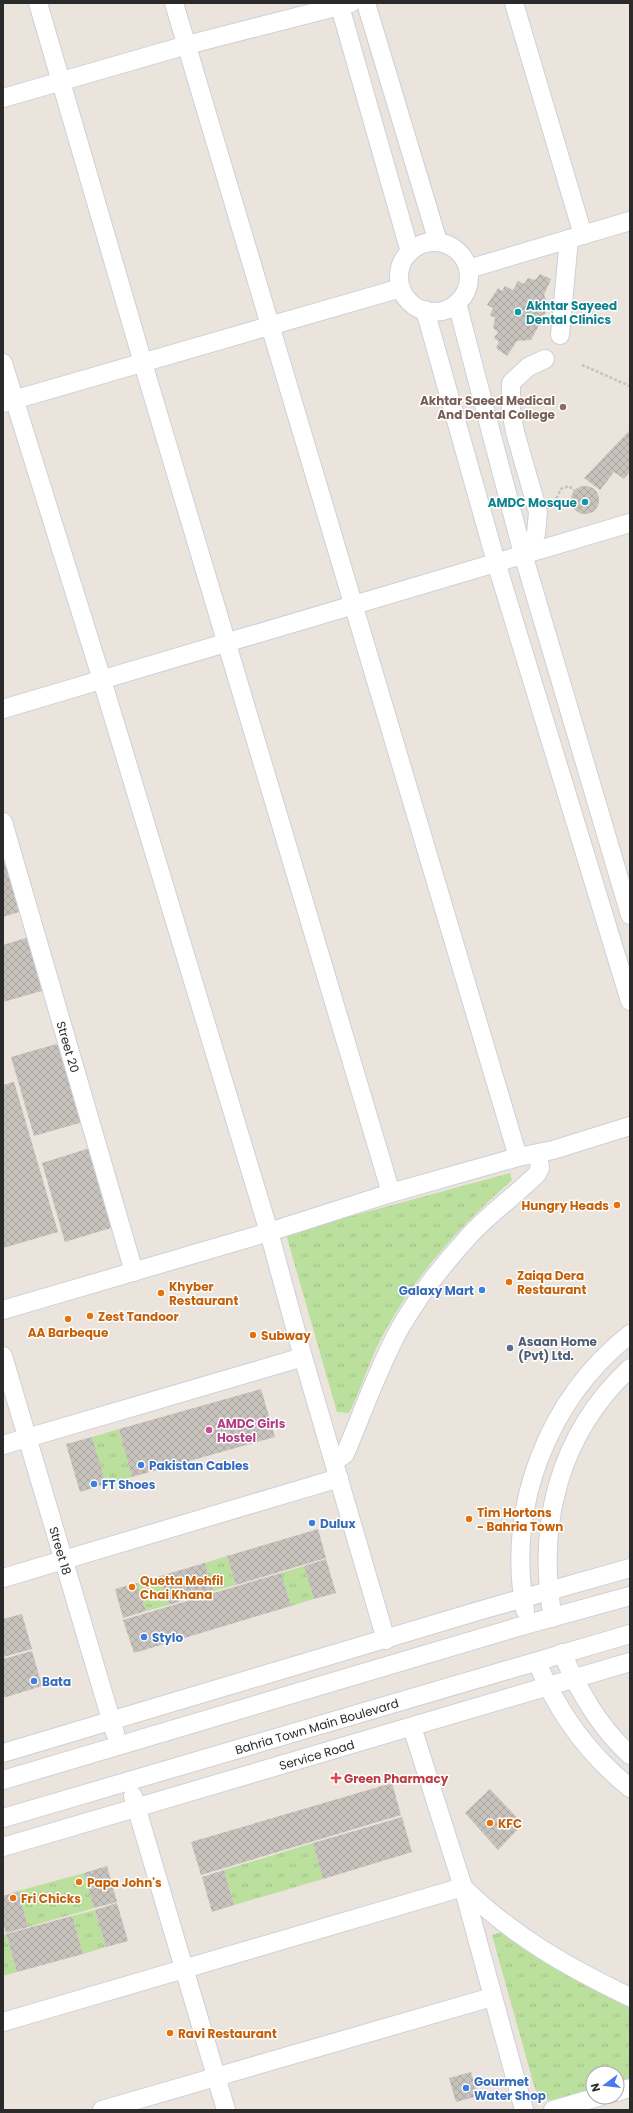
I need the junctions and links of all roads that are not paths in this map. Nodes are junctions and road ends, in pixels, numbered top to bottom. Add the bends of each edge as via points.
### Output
1 (38, 3) edge
2 (174, 3) edge
3 (366, 3) edge
4 (514, 3) edge
5 (343, 4) edge
6 (187, 45) junction
7 (62, 81) junction
8 (3, 98) edge
9 (630, 221) edge
10 (576, 237) junction
11 (438, 242) junction
12 (410, 252) junction
13 (468, 269) junction
14 (401, 288) junction
15 (457, 303) junction
16 (425, 310) junction
17 (271, 326) junction
18 (560, 334) dead end
19 (545, 359) dead end
20 (3, 363) edge
21 (143, 363) junction
22 (8, 402) edge
23 (630, 523) edge
24 (523, 554) junction
25 (496, 562) junction
26 (354, 604) junction
27 (227, 642) junction
28 (102, 680) junction
29 (3, 710) edge
30 (3, 822) edge
31 (630, 915) edge
32 (630, 1001) edge
33 (630, 1126) edge
34 (538, 1154) junction
35 (518, 1157) junction
36 (391, 1193) junction
37 (269, 1232) junction
38 (134, 1272) junction
39 (3, 1310) edge
40 (630, 1334) edge
41 (3, 1356) edge
42 (303, 1357) junction
43 (630, 1368) edge
44 (27, 1438) junction
45 (3, 1445) edge
46 (337, 1470) junction
47 (64, 1560) junction
48 (630, 1568) edge
49 (3, 1578) edge
50 (548, 1592) junction
51 (630, 1596) edge
52 (523, 1598) junction
53 (553, 1618) junction
54 (528, 1624) junction
55 (630, 1634) edge
56 (386, 1640) junction
57 (562, 1653) junction
58 (537, 1662) junction
59 (630, 1662) edge
60 (573, 1679) junction
61 (547, 1686) junction
62 (111, 1722) junction
63 (412, 1727) junction
64 (118, 1745) junction
65 (3, 1753) edge
66 (630, 1755) edge
67 (3, 1780) edge
68 (128, 1782) junction
69 (630, 1788) edge
70 (136, 1807) junction
71 (3, 1818) edge
72 (3, 1847) edge
73 (463, 1887) junction
74 (183, 1970) junction
75 (492, 1997) junction
76 (630, 1997) edge
77 (3, 2022) edge
78 (216, 2076) junction
79 (585, 2101) edge
80 (102, 2110) edge
81 (226, 2110) edge
82 (524, 2110) edge
83 (553, 2110) edge

1 - 7 street
2 - 6 street
3 - 11 street
4 - 10 street
5 - 6 street
5 - 12 street
6 - 7 street
6 - 17 street
7 - 8 street
7 - 21 street
9 - 10 street
10 - 13 street
10 - 18 street
11 - 12 street via 422,244
11 - 13 street via 457,250 464,258
12 - 14 street via 400,268
13 - 15 street via 467,287
14 - 16 street via 406,298
14 - 17 street
15 - 16 street via 436,312
15 - 24 street
16 - 25 street
17 - 21 street
17 - 26 street
19 - 24 street via 528,367 511,383 511,410 538,512 536,534
20 - 22 street
21 - 22 street
21 - 27 street
22 - 28 street
23 - 24 street
24 - 25 street
24 - 31 street
25 - 26 street
25 - 32 street
26 - 27 street
26 - 35 street
27 - 28 street
27 - 36 street
28 - 29 street
28 - 37 street
30 - 38 street, Street 20
33 - 34 street
34 - 35 street
34 - 46 street via 540,1168 537,1174 470,1234 429,1284 400,1328
35 - 36 street
36 - 37 street
37 - 38 street
37 - 42 street
38 - 39 street
40 - 52 street via 600,1361 574,1392 554,1425 537,1462 523,1520 520,1559
41 - 44 street, Street 18
42 - 44 street
42 - 46 street
43 - 50 street via 586,1421 561,1474 548,1532
44 - 45 street
44 - 47 street, Street 18
46 - 47 street
46 - 56 street
47 - 49 street
47 - 62 street, Street 18
48 - 50 street
50 - 52 street
50 - 53 street
51 - 53 street
52 - 54 street
52 - 56 street
53 - 54 street
54 - 64 street
55 - 57 street, Bahria Town Main Boulevard
56 - 62 street
57 - 58 street, Bahria Town Main Boulevard
57 - 60 street
58 - 61 street
58 - 68 street, Bahria Town Main Boulevard
59 - 60 street, Service Road
60 - 61 street, Service Road
60 - 66 street via 596,1716
61 - 63 street, Service Road
61 - 69 street via 586,1746
62 - 64 street, Street 18
62 - 65 street
63 - 70 street, Service Road
63 - 73 street
64 - 67 street
68 - 70 street
68 - 71 street, Bahria Town Main Boulevard
70 - 72 street, Service Road
70 - 74 street
73 - 74 street
73 - 75 street
73 - 76 street via 484,1909 534,1944 576,1970
74 - 77 street
74 - 78 street
75 - 78 street
75 - 82 street
78 - 80 street
78 - 81 street
79 - 83 street

